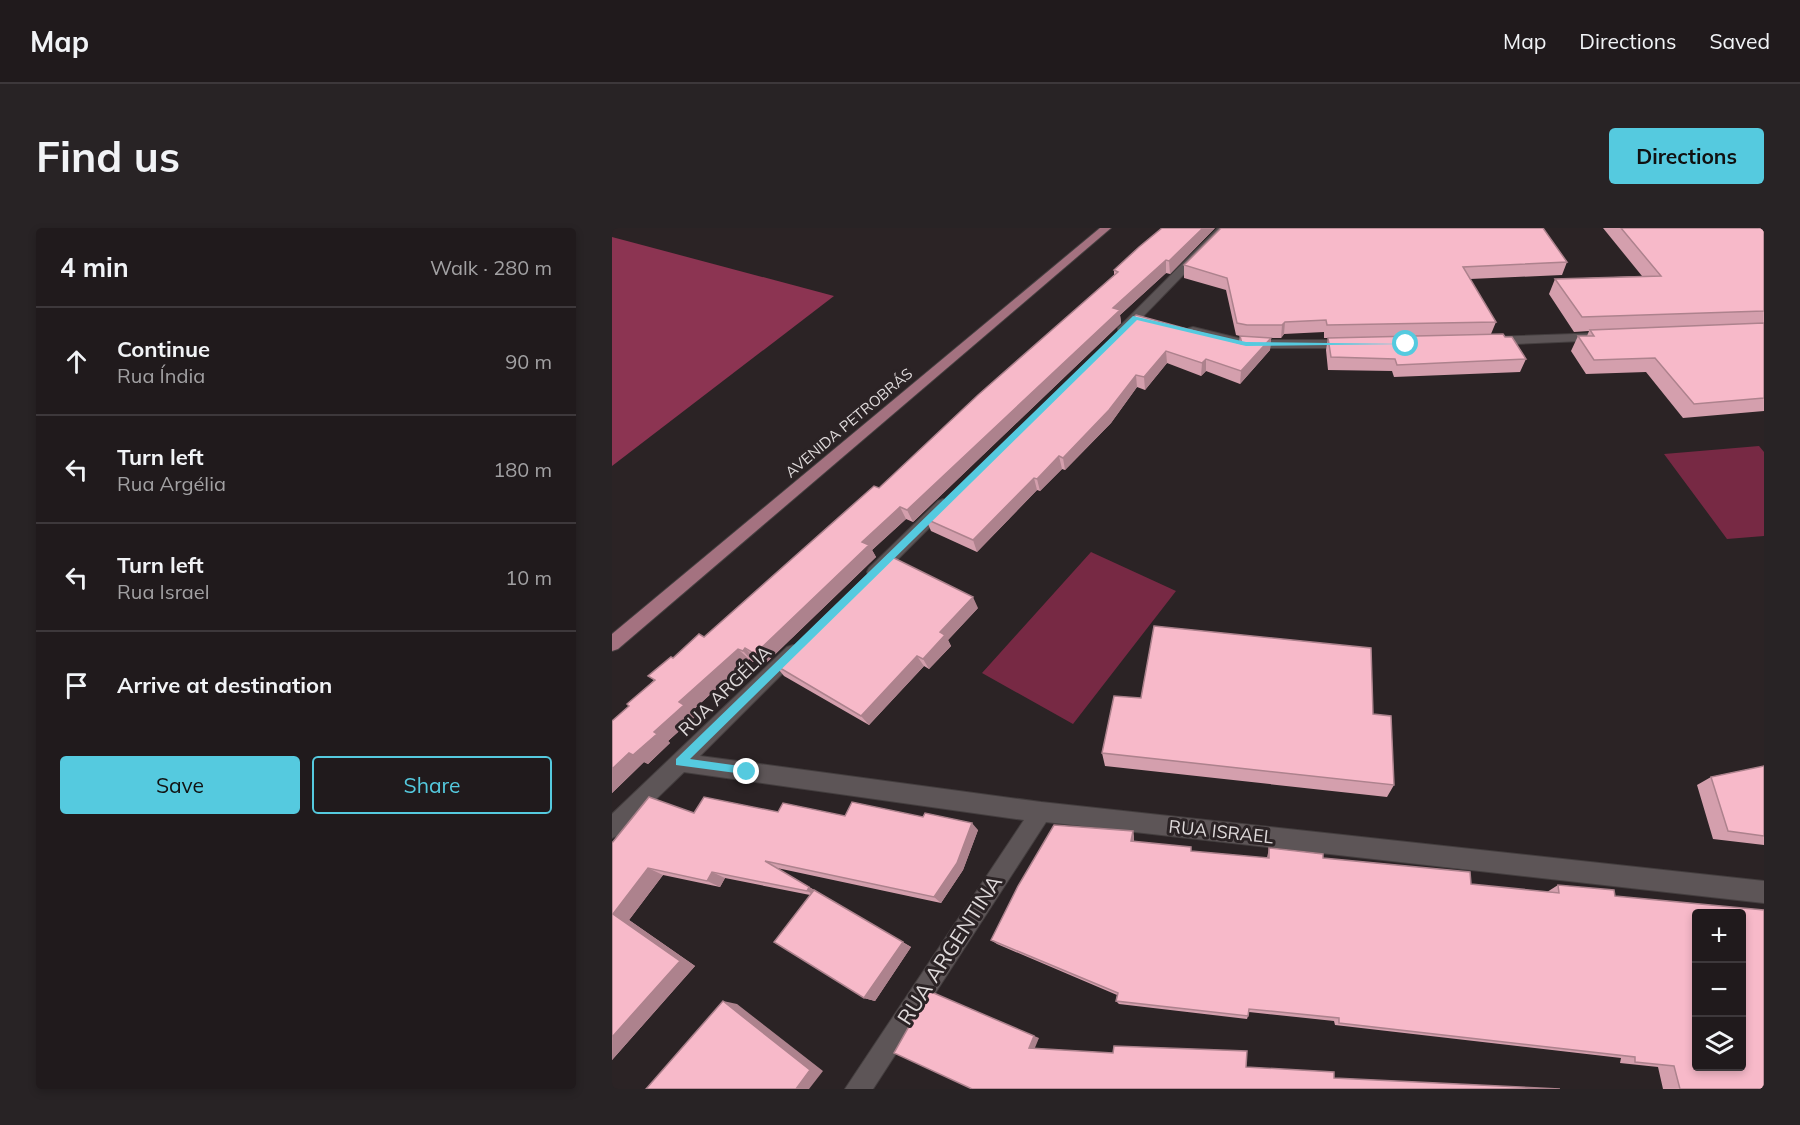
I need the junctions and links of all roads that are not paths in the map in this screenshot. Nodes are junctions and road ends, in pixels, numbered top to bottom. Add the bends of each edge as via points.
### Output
1 (1106, 228) edge
2 (1224, 232) edge
3 (1180, 328) edge
4 (1614, 337) edge
5 (1475, 342) edge
6 (1110, 343) edge
7 (1360, 344) edge
8 (958, 491) edge
9 (865, 581) edge
10 (806, 639) edge
11 (612, 644) edge
12 (679, 762) junction
13 (1041, 812) junction
14 (612, 828) edge
15 (1764, 892) edge
16 (858, 1089) edge

1 - 11 main road, AVENIDA PETROBRÁS
2 - 6 street via 1141,319
3 - 7 street via 1246,344
4 - 5 street
8 - 9 street
10 - 12 street, RUA ARGÉLIA
12 - 13 street, RUA ISRAEL
12 - 14 street, RUA ARGÉLIA
13 - 15 street, RUA ISRAEL
13 - 16 street, RUA ARGENTINA

